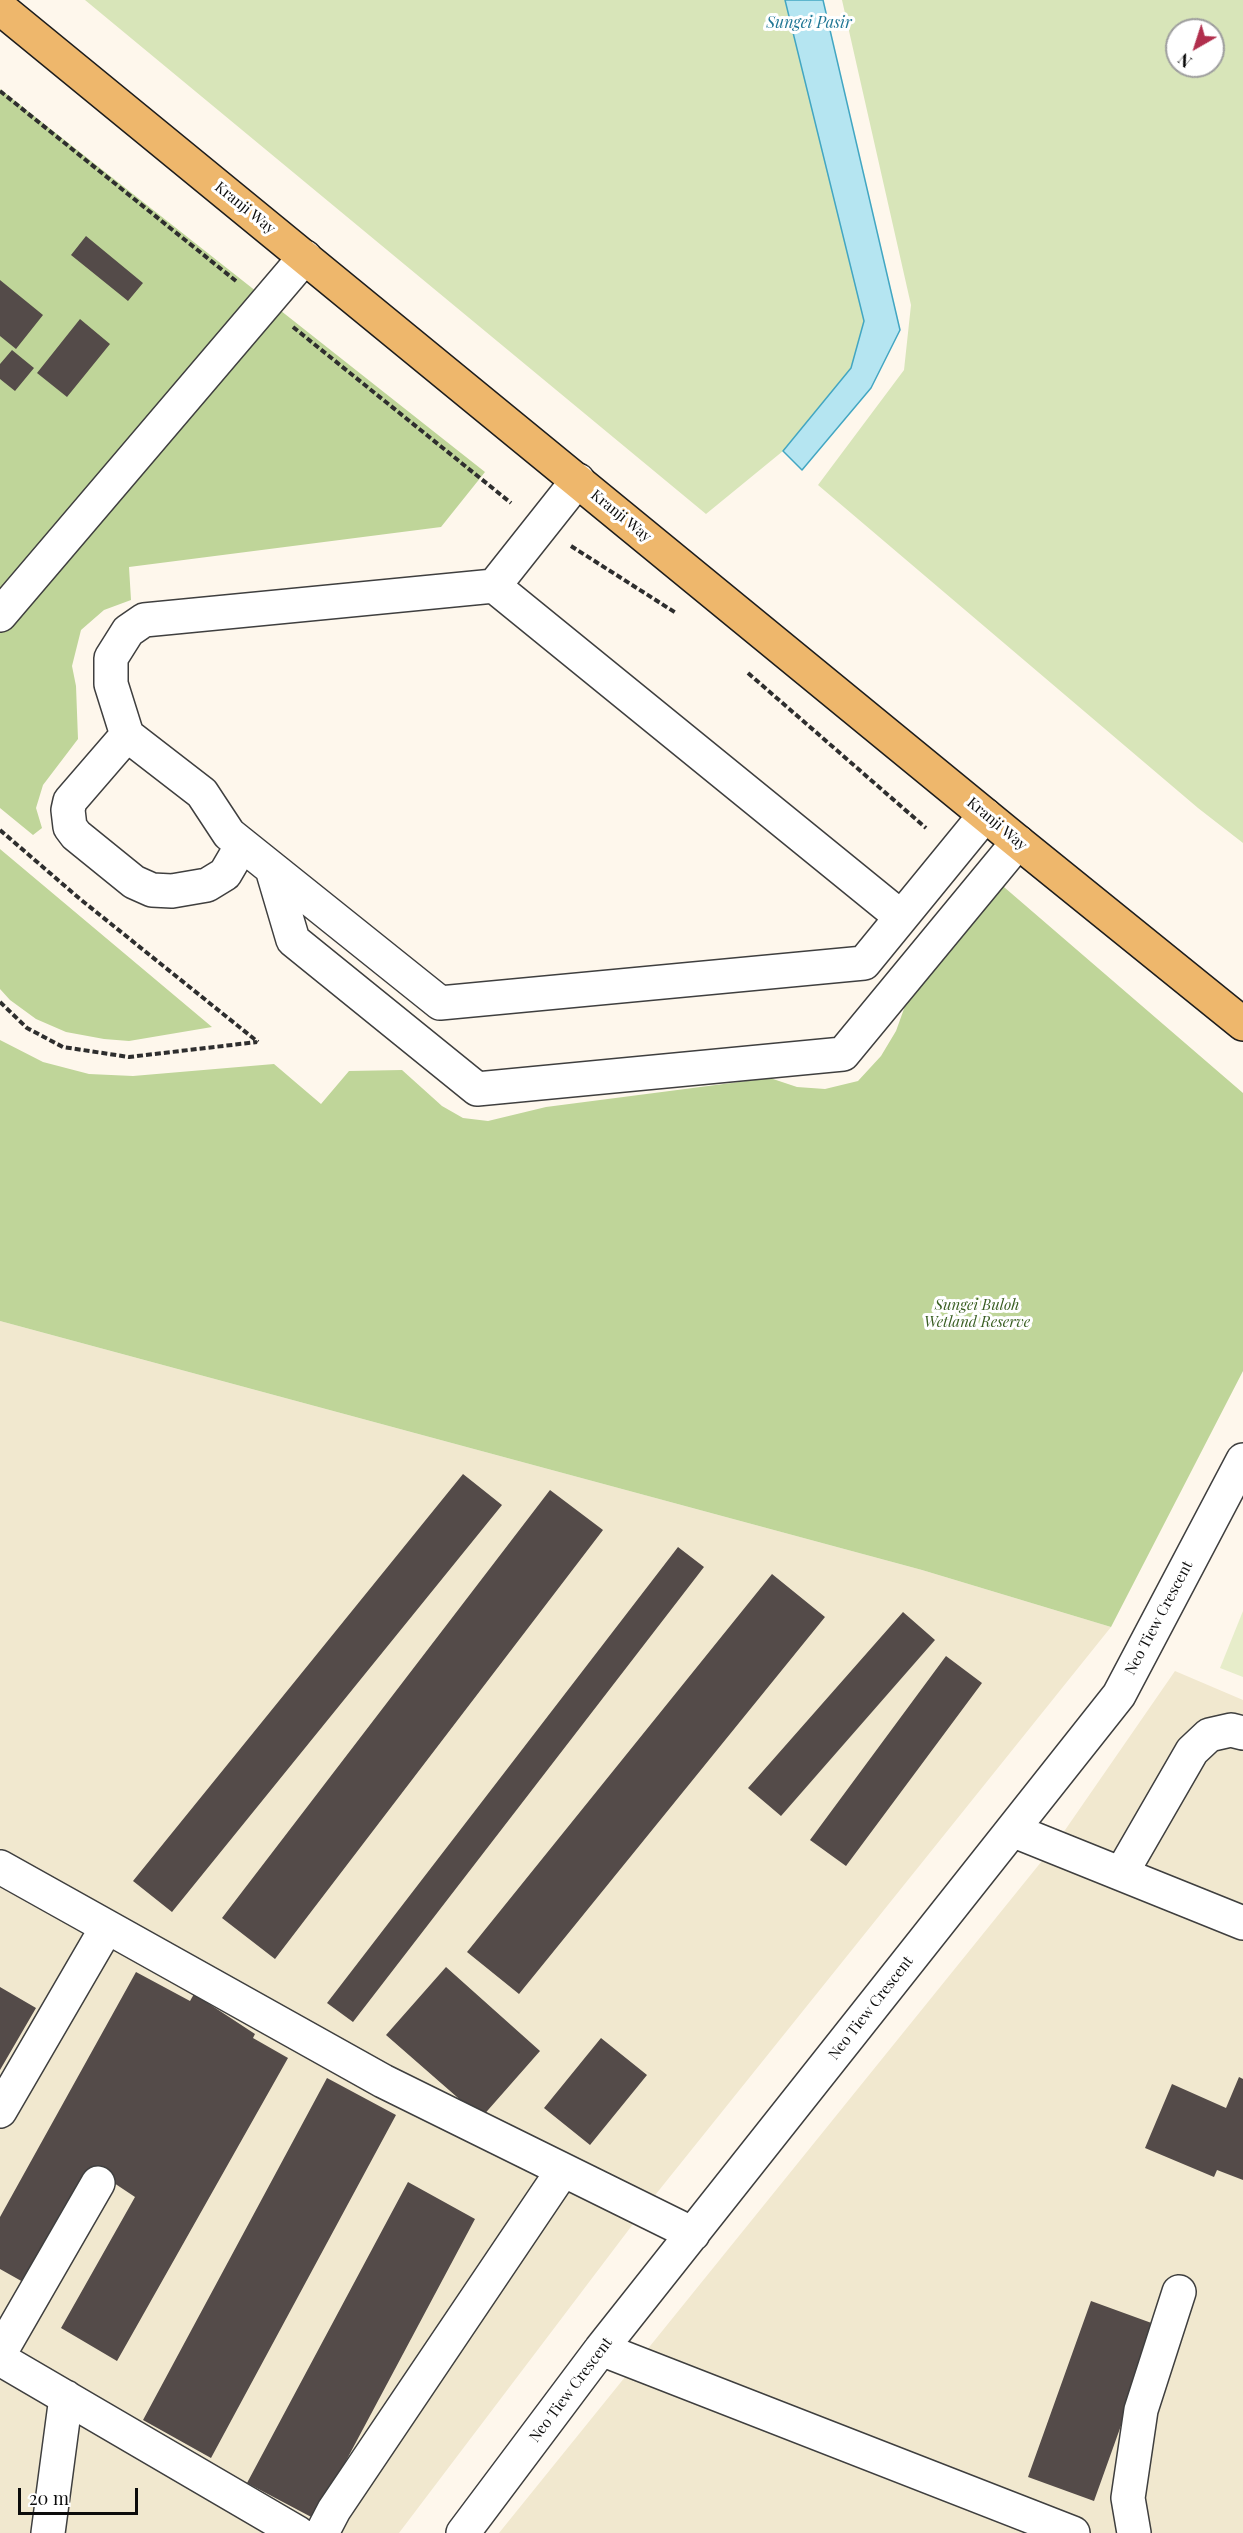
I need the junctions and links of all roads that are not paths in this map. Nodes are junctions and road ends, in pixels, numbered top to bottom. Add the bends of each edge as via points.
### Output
1 (0, 8) edge
2 (305, 257) junction
3 (578, 480) junction
4 (494, 586) junction
5 (0, 615) edge
6 (127, 735) junction
7 (985, 814) junction
8 (1018, 842) junction
9 (242, 845) junction
10 (272, 869) junction
11 (901, 917) junction
12 (1243, 1024) edge
13 (1243, 1460) edge
14 (1243, 1733) edge
15 (1012, 1830) junction
16 (0, 1867) edge
17 (1121, 1874) junction
18 (1243, 1923) edge
19 (107, 1927) junction
20 (0, 2111) edge
21 (563, 2170) junction
22 (98, 2183) dead end
23 (693, 2234) junction
24 (1179, 2292) dead end
25 (601, 2349) junction
26 (0, 2353) edge
27 (0, 2359) edge
28 (66, 2397) junction
29 (48, 2533) edge
30 (298, 2533) edge
31 (322, 2533) edge
32 (463, 2533) edge
33 (1073, 2533) edge
34 (1134, 2533) edge

1 - 2 main road, Kranji Way
2 - 3 main road, Kranji Way
2 - 5 street
3 - 4 street
3 - 7 main road, Kranji Way
4 - 6 street via 144,620 128,631 111,658 111,684
4 - 11 street
6 - 9 street via 202,793 229,834
6 - 9 street via 70,801 70,827 76,836 134,882 152,890 207,885 225,874
7 - 8 main road, Kranji Way
7 - 11 street
8 - 10 street via 843,1054 477,1089 293,940
8 - 12 main road, Kranji Way
9 - 10 street
10 - 11 street via 440,1003 864,963
13 - 15 street, Neo Tiew Crescent via 1119,1695
14 - 17 street via 1231,1730 1209,1736 1192,1751
15 - 17 street
15 - 23 street, Neo Tiew Crescent
16 - 19 street
17 - 18 street
19 - 20 street
19 - 21 street via 383,2081
21 - 23 street
21 - 31 street via 340,2500
22 - 26 street
23 - 25 street, Neo Tiew Crescent
24 - 34 street via 1141,2410 1128,2498
25 - 32 street, Neo Tiew Crescent
25 - 33 street
27 - 28 street
28 - 29 street
28 - 30 street

